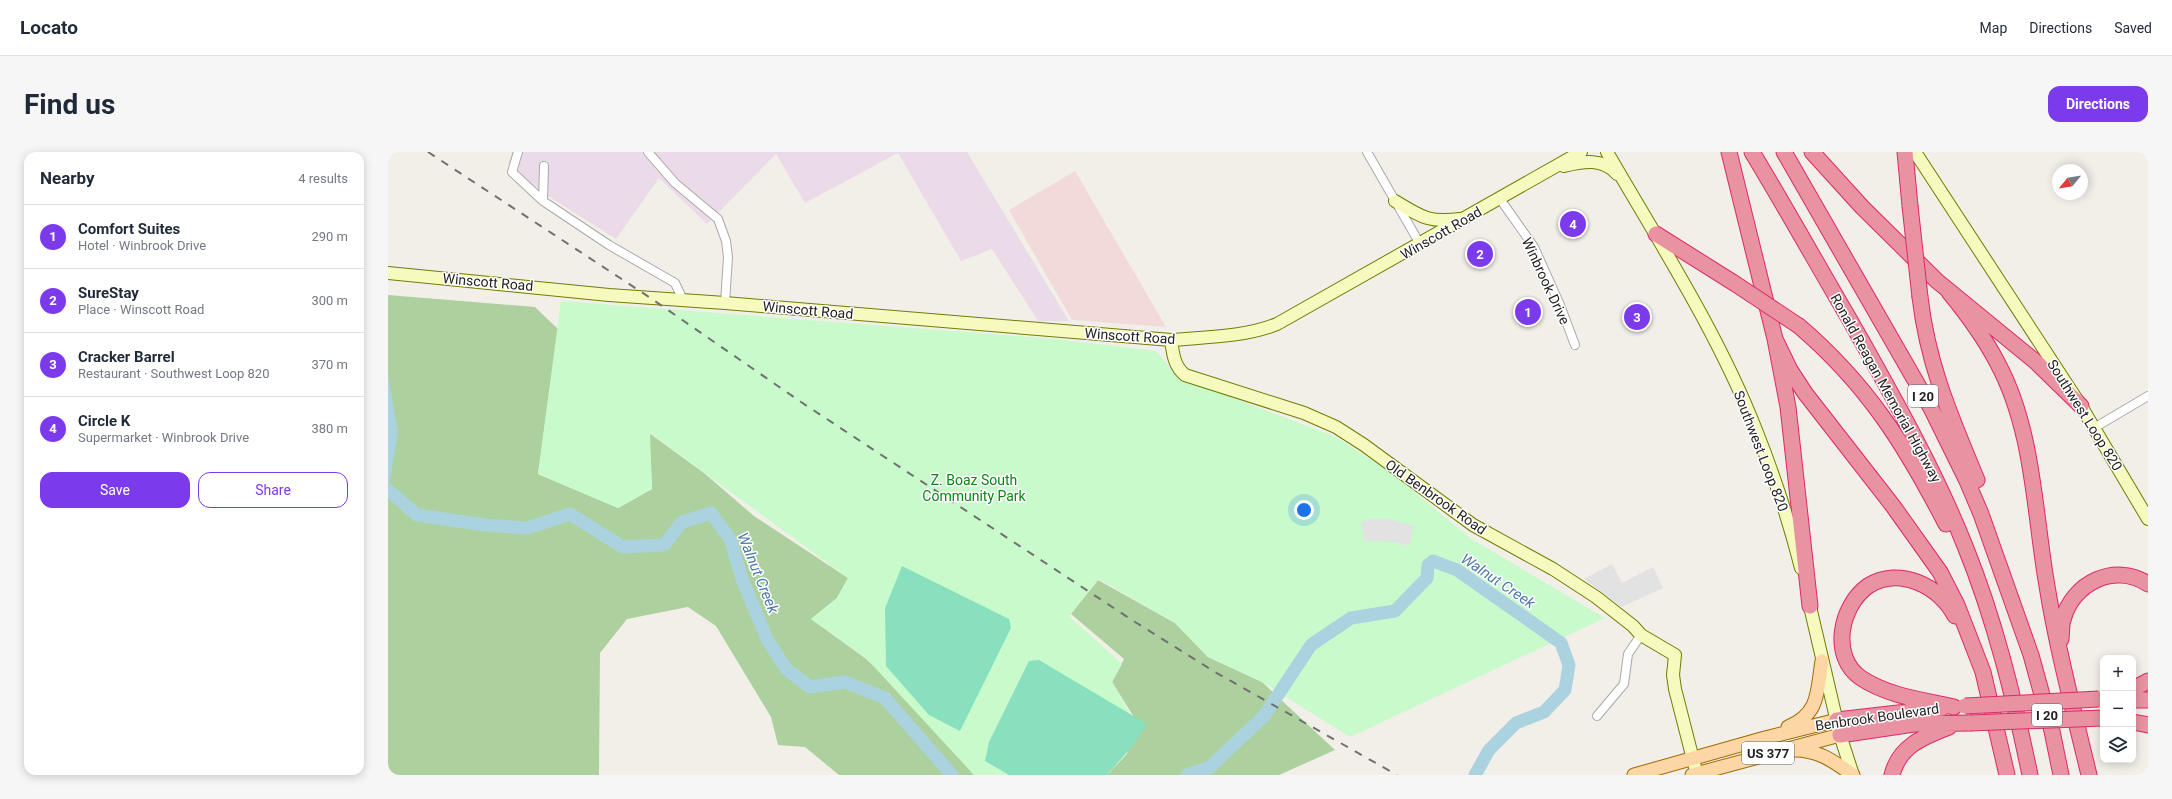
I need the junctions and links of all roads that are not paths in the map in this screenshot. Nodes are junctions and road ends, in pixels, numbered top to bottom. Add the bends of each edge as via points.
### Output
1 (518, 152) edge
2 (648, 152) edge
3 (1366, 152) edge
4 (1563, 152) edge
5 (1581, 152) edge
6 (1607, 152) edge
7 (1729, 152) edge
8 (1752, 152) edge
9 (1784, 152) edge
10 (1812, 152) edge
11 (1905, 152) edge
12 (1915, 152) edge
13 (544, 166) dead end
14 (1548, 170) junction
15 (1625, 183) junction
16 (1500, 199) junction
17 (543, 201) junction
18 (1395, 201) junction
19 (1466, 219) junction
20 (1656, 234) junction
21 (1420, 244) junction
22 (388, 273) edge
23 (1949, 292) junction
24 (683, 300) junction
25 (725, 303) junction
26 (1775, 339) junction
27 (1170, 340) junction
28 (1575, 345) dead end
29 (2148, 396) edge
30 (2081, 406) junction
31 (2094, 428) junction
32 (2148, 519) edge
33 (2148, 584) edge
34 (1810, 606) junction
35 (1991, 620) junction
36 (1641, 635) junction
37 (2060, 650) junction
38 (2031, 655) junction
39 (1979, 659) junction
40 (1822, 661) junction
41 (2148, 681) edge
42 (2136, 687) edge
43 (2100, 698) edge
44 (2136, 700) edge
45 (2148, 700) edge
46 (1959, 706) junction
47 (1597, 716) dead end
48 (2136, 716) edge
49 (2148, 716) edge
50 (2100, 718) edge
51 (1963, 723) junction
52 (2136, 723) edge
53 (2148, 726) edge
54 (1838, 727) junction
55 (1765, 738) junction
56 (1778, 750) junction
57 (1693, 758) junction
58 (2089, 772) edge
59 (2007, 773) edge
60 (1695, 774) edge
61 (1634, 775) edge
62 (1853, 775) edge
63 (1892, 775) edge
64 (2030, 775) edge
65 (2061, 775) edge

1 - 17 street via 512,172
2 - 25 street via 675,183 718,219 726,241 728,257
3 - 18 street
4 - 14 main road
5 - 14 main road, Winscott Road
6 - 15 main road, Southwest Loop 820
7 - 26 highway
8 - 35 highway, Ronald Reagan Memorial Highway / I 20 via 1924,454 1966,548
9 - 38 highway, Ronald Reagan Memorial Highway / I 20 via 1952,450 1981,514
10 - 23 highway via 1862,206
11 - 38 highway, bridge via 1920,297 1937,380 1999,536 2034,642
12 - 30 main road, Southwest Loop 820
13 - 17 street
14 - 15 main road via 1592,161 1602,163 1613,170
14 - 16 main road, Winscott Road
15 - 20 main road, Southwest Loop 820
16 - 19 main road, Winscott Road
16 - 28 street, Winbrook Drive via 1534,247
17 - 24 street via 609,245 675,283
18 - 19 main road via 1424,219
18 - 21 street
19 - 21 main road, Winscott Road
20 - 34 main road, Southwest Loop 820 via 1726,365 1756,428 1785,510
20 - 35 highway, bridge via 1799,326 1846,369 1897,436 1925,483 1947,526 1977,604
21 - 27 main road, Winscott Road via 1272,326 1223,335
22 - 24 main road, Winscott Road
23 - 30 highway via 2036,362
23 - 37 highway via 1998,362 2018,416 2028,454 2046,585
24 - 25 main road, Winscott Road
25 - 27 main road, Winscott Road
26 - 34 highway via 1788,407
26 - 39 highway via 1805,393 1893,506 1940,572 1957,605
27 - 36 main road, Old Benbrook Road via 1174,361 1185,375 1304,413 1336,427 1472,525 1553,569 1596,597
29 - 31 street
30 - 31 main road, Southwest Loop 820
31 - 32 main road, Southwest Loop 820
33 - 37 highway via 2124,575 2109,575 2094,580 2080,591 2069,606 2063,620
34 - 40 main road, Southwest Loop 820
35 - 64 highway, Ronald Reagan Memorial Highway / I 20 via 2008,677
36 - 47 street via 1628,654 1624,684
36 - 57 main road, Old Benbrook Road via 1675,654 1675,689
37 - 58 highway
38 - 65 highway, Ronald Reagan Memorial Highway / I 20
39 - 46 highway via 1949,608 1935,592 1918,582 1894,578 1868,586 1857,597 1844,622 1843,653 1860,677 1890,691
39 - 59 highway
40 - 54 main road, Southwest Loop 820
40 - 55 main road via 1816,699 1808,715 1798,723
41 - 42 highway
43 - 46 highway, Benbrook Boulevard / US 377, bridge
44 - 45 highway
46 - 54 highway, Benbrook Boulevard / US 377
48 - 49 highway
50 - 51 highway, Benbrook Boulevard / US 377, bridge
51 - 54 highway, Benbrook Boulevard / US 377
51 - 63 highway via 1911,743 1901,754
52 - 53 highway
54 - 55 main road, Benbrook Boulevard / US 377
54 - 56 main road, Benbrook Boulevard / US 377
54 - 62 main road, Southwest Loop 820
55 - 57 main road, Benbrook Boulevard / US 377
56 - 60 main road, Benbrook Boulevard / US 377
56 - 62 main road via 1806,750 1822,755 1834,760
57 - 60 main road
57 - 61 main road, Benbrook Boulevard / US 377

